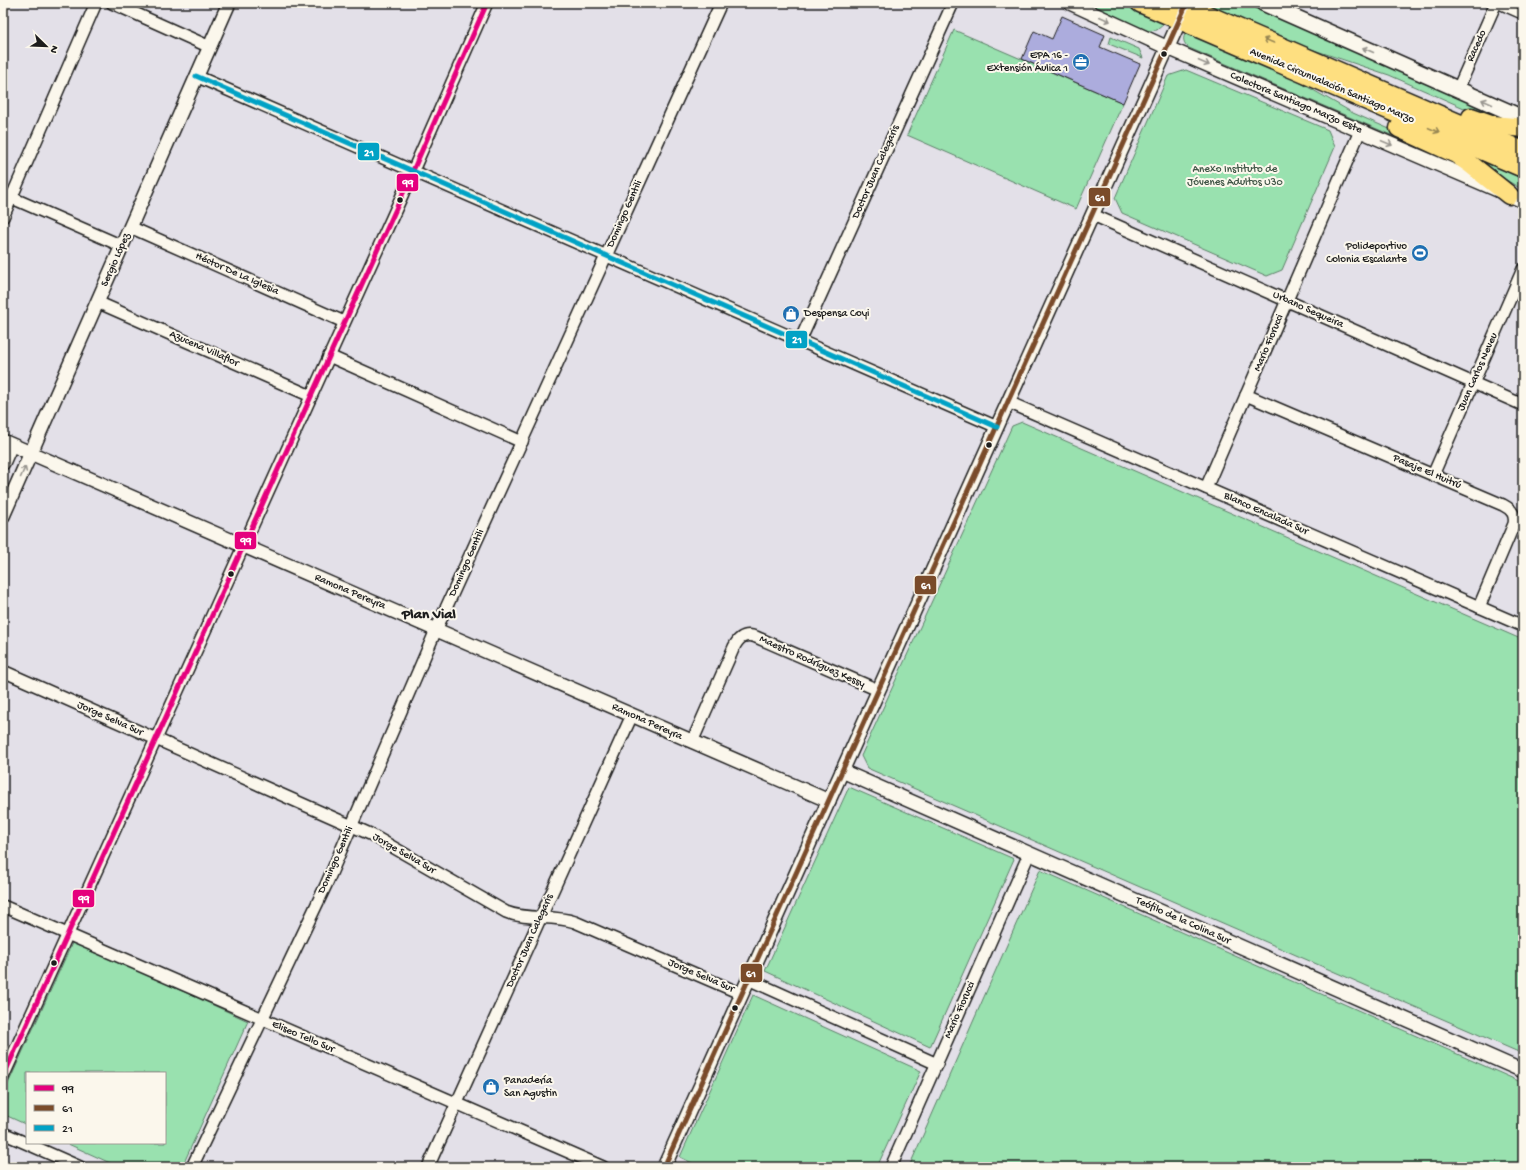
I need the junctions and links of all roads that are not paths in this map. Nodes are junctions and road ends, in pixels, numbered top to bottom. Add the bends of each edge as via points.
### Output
1 (96, 3) edge
2 (112, 3) edge
3 (229, 3) edge
4 (487, 3) edge
5 (720, 3) edge
6 (953, 3) edge
7 (1070, 3) edge
8 (1140, 3) edge
9 (1263, 3) edge
10 (1496, 3) edge
11 (1184, 8) edge
12 (1523, 15) edge
13 (210, 47) junction
14 (1168, 48) junction
15 (1298, 54) junction
16 (1283, 64) junction
17 (196, 76) junction
18 (1458, 89) junction
19 (1523, 118) edge
20 (1523, 128) edge
21 (1360, 131) junction
22 (1523, 151) edge
23 (1523, 168) edge
24 (412, 171) junction
25 (7, 195) edge
26 (1516, 198) edge
27 (1092, 215) junction
28 (3, 217) edge
29 (130, 227) junction
30 (122, 246) junction
31 (606, 256) junction
32 (1523, 269) edge
33 (1287, 301) junction
34 (97, 302) junction
35 (344, 322) junction
36 (800, 341) junction
37 (329, 356) junction
38 (1473, 383) junction
39 (1246, 395) junction
40 (311, 396) junction
41 (1008, 402) junction
42 (1523, 405) edge
43 (997, 427) junction
44 (522, 442) junction
45 (7, 443) edge
46 (31, 454) junction
47 (3, 463) edge
48 (1433, 475) junction
49 (1206, 488) junction
50 (3, 516) edge
51 (244, 546) junction
52 (1479, 607) junction
53 (1523, 626) edge
54 (436, 630) junction
55 (3, 671) edge
56 (878, 690) junction
57 (632, 715) junction
58 (156, 739) junction
59 (692, 742) junction
60 (842, 771) junction
61 (829, 801) junction
62 (351, 825) junction
63 (1029, 854) junction
64 (3, 906) edge
65 (541, 918) junction
66 (68, 934) junction
67 (748, 979) junction
68 (742, 994) junction
69 (262, 1019) junction
70 (937, 1064) junction
71 (1523, 1071) edge
72 (3, 1077) edge
73 (457, 1104) junction
74 (3, 1133) edge
75 (26, 1143) edge
76 (28, 1144) edge
77 (666, 1166) edge
78 (80, 1167) edge
79 (192, 1167) edge
80 (428, 1167) edge
81 (603, 1167) edge
82 (891, 1167) edge

1 - 25 street
2 - 13 street
3 - 13 street, Sergio López
4 - 24 street
5 - 31 street, Domingo Gentili
6 - 36 street, Doctor Juan Calegaris
7 -> 14 street, Colectora Santiago Marzo Este
8 - 11 highway, Avenida Circunvalación Santiago Marzo
18 -> 9 main road
10 - 12 street
10 - 18 street, Racedo
11 - 14 street
15 -> 11 highway, Avenida Circunvalación Santiago Marzo
11 - 16 highway, Avenida Circunvalación Santiago Marzo
13 - 17 street, Sergio López
14 -> 21 street, Colectora Santiago Marzo Este
14 - 27 street
15 - 20 highway via 1387,81 1489,124
15 - 22 highway, Avenida Circunvalación Santiago Marzo
16 -> 23 highway, Avenida Circunvalación Santiago Marzo
16 - 26 highway via 1360,111 1456,154
17 - 24 street
17 - 29 street, Sergio López
19 -> 18 main road
21 -> 26 street, Colectora Santiago Marzo Este
21 - 33 street, Mario Fiorucci
24 - 31 street
24 - 35 street
25 - 28 street
25 - 30 street
27 - 33 street, Urbano Sequeira
27 - 41 street
29 - 30 street, Sergio López
29 - 35 street, Héctor De La Iglesia
30 - 34 street, Sergio López
31 - 36 street
31 - 44 street, Domingo Gentili
32 - 38 street, Juan Carlos Neveu
33 - 38 street, Urbano Sequeira
33 - 39 street, Mario Fiorucci
34 - 40 street, Azucena Villaflor
34 - 46 street, Sergio López
35 - 37 street
36 - 43 street
37 - 40 street
37 - 44 street
38 - 42 street, Urbano Sequeira
38 - 48 street, Juan Carlos Neveu
39 - 48 street, Pasaje El Huitrú
39 - 49 street, Mario Fiorucci
40 - 51 street
41 - 43 street
41 - 49 street, Blanco Encalada Sur
43 - 56 street
44 - 54 street, Domingo Gentili
45 - 46 street, Ramona Pereyra
45 - 47 street
50 -> 46 street, Sergio López
46 - 51 street, Ramona Pereyra
48 - 52 street, Pasaje El Huitrú via 1503,505 1511,510 1514,516 1513,527
49 - 52 street, Blanco Encalada Sur
51 - 54 street, Ramona Pereyra
51 - 58 street
52 - 53 street, Blanco Encalada Sur
54 - 57 street, Ramona Pereyra
54 - 62 street, Domingo Gentili
55 - 58 street, Jorge Selva Sur
56 - 59 street, Maestro Rodríguez Kessy via 756,637 743,636 737,640
56 - 60 street
57 - 59 street, Ramona Pereyra
57 - 65 street, Doctor Juan Calegaris
58 - 62 street, Jorge Selva Sur
58 - 66 street
59 - 61 street, Ramona Pereyra
60 - 61 street
60 - 63 street, Teófilo de la Colina Sur
61 - 67 street
62 - 65 street, Jorge Selva Sur via 506,912 517,916
62 - 69 street, Domingo Gentili via 319,900
63 - 70 street, Mario Fiorucci
63 - 71 street, Teófilo de la Colina Sur
64 - 66 street, Eliseo Tello Sur
65 - 68 street, Jorge Selva Sur via 575,922
65 - 73 street, Doctor Juan Calegaris
66 - 69 street, Eliseo Tello Sur
66 - 72 street
67 - 68 street
67 - 70 street, Jorge Selva Sur
68 - 77 street
69 - 73 street, Eliseo Tello Sur
69 - 79 street, Domingo Gentili
70 - 82 street, Mario Fiorucci
73 - 80 street, Doctor Juan Calegaris
73 - 81 street, Eliseo Tello Sur
74 - 75 street
76 - 78 street

